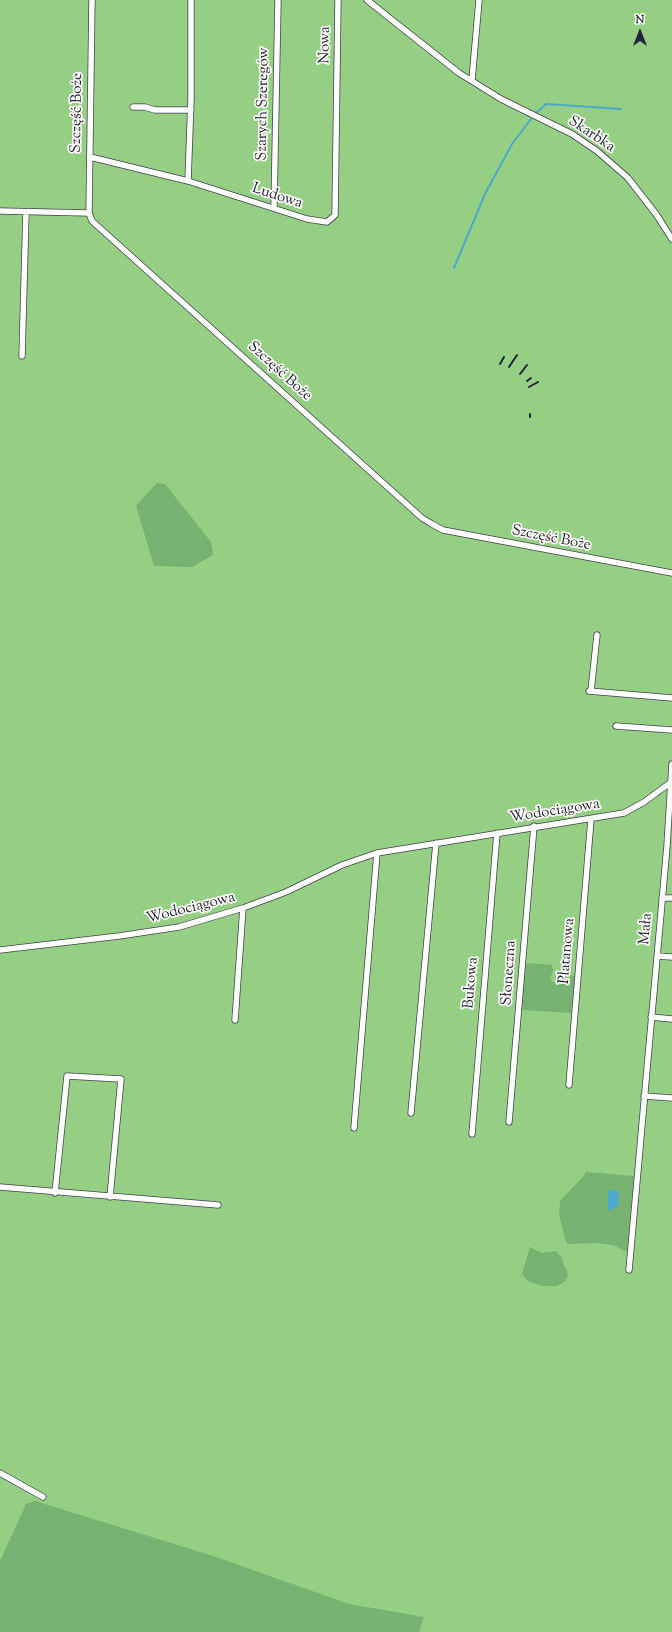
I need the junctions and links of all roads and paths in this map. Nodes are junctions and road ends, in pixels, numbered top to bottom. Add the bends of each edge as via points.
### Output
1 (92, 0) edge
2 (191, 0) edge
3 (278, 0) edge
4 (338, 0) edge
5 (367, 0) edge
6 (479, 0) edge
7 (472, 80) junction
8 (337, 90) joint
9 (133, 107) dead end
10 (190, 110) junction
11 (90, 157) junction
12 (188, 181) junction
13 (274, 208) junction
14 (0, 211) edge
15 (26, 212) junction
16 (89, 213) junction
17 (672, 239) edge
18 (22, 356) dead end
19 (672, 574) edge
20 (597, 635) dead end
21 (672, 698) edge
22 (616, 726) dead end
23 (672, 730) edge
24 (672, 764) edge
25 (670, 783) junction
26 (591, 819) junction
27 (534, 826) junction
28 (497, 833) junction
29 (436, 843) junction
30 (670, 846) edge
31 (377, 853) junction
32 (662, 898) junction
33 (672, 898) edge
34 (243, 908) junction
35 (0, 950) edge
36 (657, 956) junction
37 (672, 957) edge
38 (651, 1017) junction
39 (672, 1019) edge
40 (235, 1020) dead end
41 (569, 1085) dead end
42 (644, 1096) junction
43 (672, 1098) edge
44 (411, 1113) dead end
45 (509, 1122) dead end
46 (354, 1128) dead end
47 (472, 1134) dead end
48 (0, 1187) edge
49 (55, 1192) junction
50 (110, 1197) junction
51 (218, 1205) dead end
52 (629, 1270) dead end
53 (0, 1473) edge
54 (43, 1497) dead end

1 - 11 street, Szczęść Boże
2 - 10 street
3 - 13 street, Szarych Szeregów
4 - 8 street, Nowa
5 - 7 street, Skarbka via 443,62
6 - 7 street
7 - 17 street, Skarbka via 500,98 572,134 597,151 628,178
8 - 13 street, Ludowa via 335,215 327,222 307,219
9 - 10 street
10 - 12 street
11 - 12 street, Ludowa
11 - 16 street, Szczęść Boże
12 - 13 street, Ludowa
14 - 15 street
15 - 16 street
15 - 18 street
16 - 19 street, Szczęść Boże via 92,221 422,518 443,530
20 - 21 street via 590,691
22 - 23 street
24 - 25 street, Mała
25 - 26 street, Wodociągowa via 636,808 624,813
25 - 30 street, Mała
26 - 27 street, Wodociągowa
26 - 41 street, Platanowa
27 - 28 street, Wodociągowa
27 - 45 street, Słoneczna
28 - 29 street, Wodociągowa
28 - 47 street, Bukowa
29 - 31 street, Wodociągowa
29 - 44 street
30 - 32 street, Mała
31 - 34 street, Wodociągowa via 342,865 286,892
31 - 46 street
32 - 33 street
32 - 36 street, Mała
34 - 35 street, Wodociągowa via 179,927
34 - 40 street
36 - 37 street
36 - 38 street, Mała
38 - 39 street
38 - 42 street, Mała
42 - 43 street
42 - 52 street, Mała
48 - 49 street
49 - 50 street
49 - 50 street via 67,1076 121,1080
50 - 51 street
53 - 54 street

